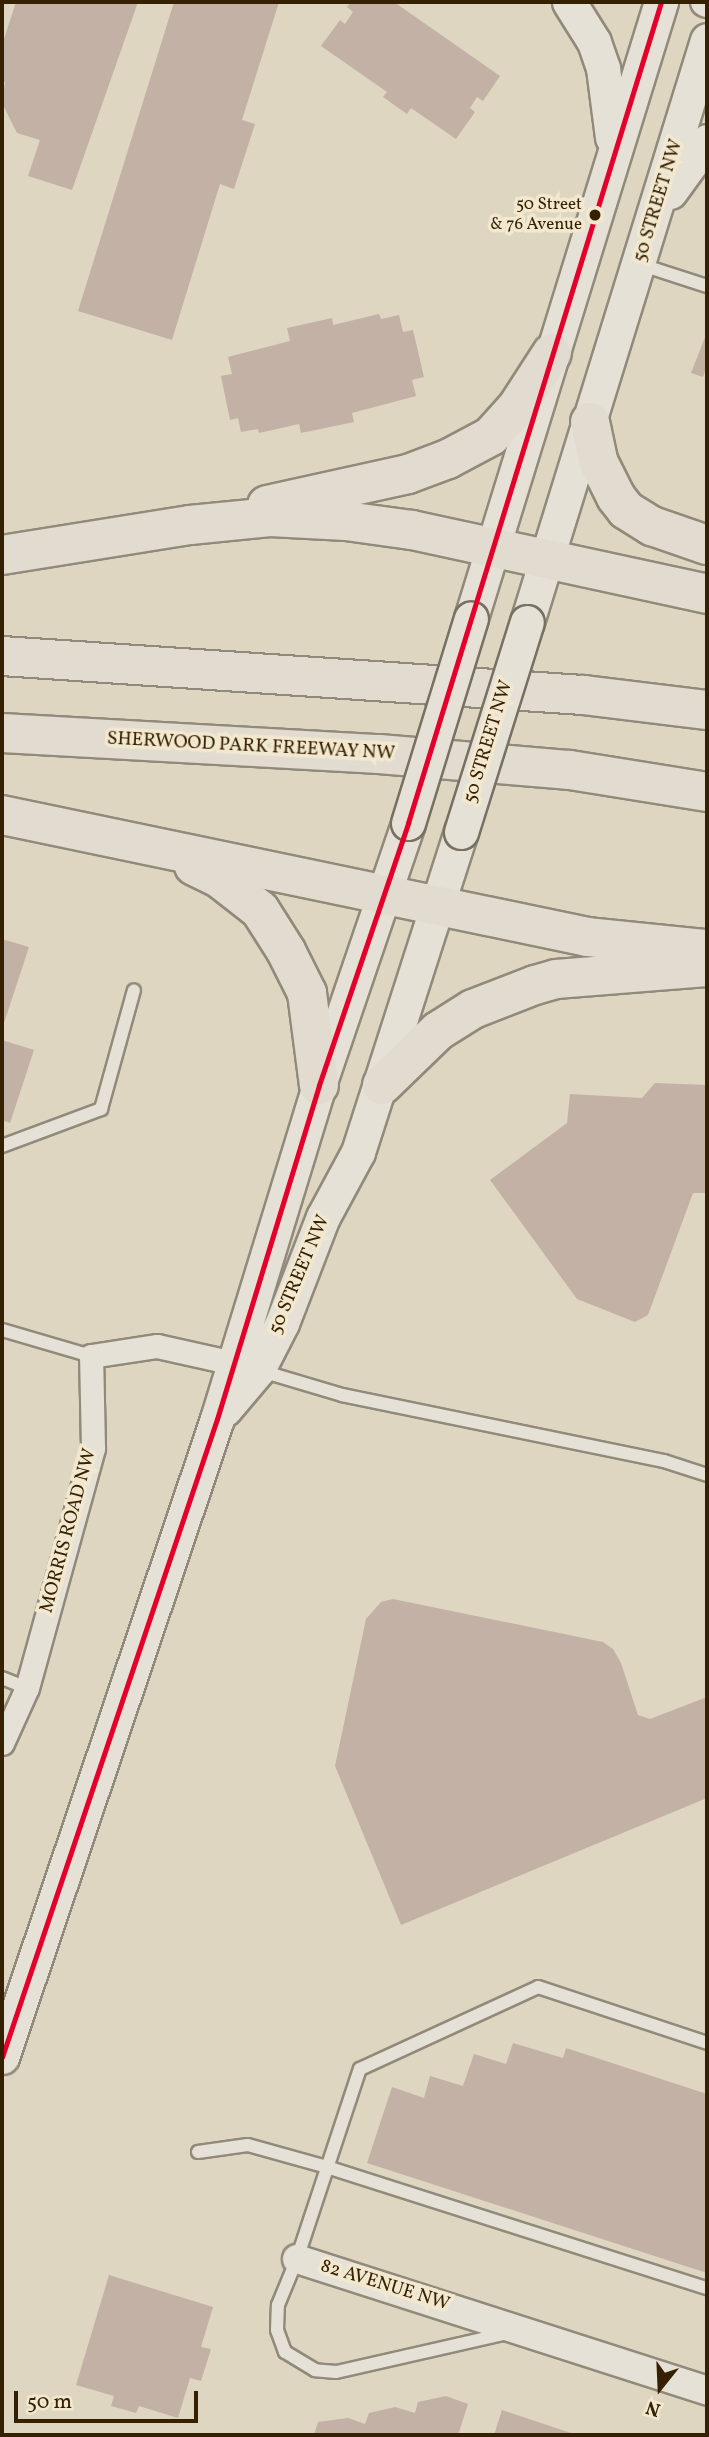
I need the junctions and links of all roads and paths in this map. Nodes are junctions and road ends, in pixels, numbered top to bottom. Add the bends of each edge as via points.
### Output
1 (569, 2) edge
2 (661, 2) edge
3 (707, 40) edge
4 (707, 141) edge
5 (613, 155) junction
6 (656, 211) junction
7 (639, 264) junction
8 (707, 286) edge
9 (552, 353) junction
10 (590, 422) junction
11 (190, 525) junction
12 (707, 544) edge
13 (491, 549) junction
14 (2, 555) edge
15 (546, 561) junction
16 (707, 594) edge
17 (2, 656) edge
18 (707, 710) edge
19 (2, 733) edge
20 (707, 792) edge
21 (2, 815) edge
22 (155, 846) junction
23 (384, 893) junction
24 (439, 905) junction
25 (707, 949) edge
26 (707, 967) edge
27 (134, 990) dead end
28 (319, 1085) junction
29 (382, 1085) junction
30 (2, 1146) edge
31 (2, 1330) edge
32 (91, 1356) junction
33 (246, 1366) junction
34 (707, 1475) edge
35 (2, 1678) edge
36 (27, 1688) junction
37 (2, 1743) edge
38 (707, 2043) edge
39 (2, 2057) edge
40 (198, 2152) dead end
41 (327, 2167) junction
42 (297, 2259) junction
43 (707, 2288) edge
44 (522, 2330) junction
45 (707, 2391) edge

1 - 5 main road via 594,42 603,68
2 - 5 main road, 50 STREET NW
3 - 6 main road, 50 STREET NW
4 - 6 main road
5 - 9 main road, 50 STREET NW
6 - 7 main road, 50 STREET NW
7 - 8 lane
7 - 10 main road, 50 STREET NW
9 - 11 highway via 517,407 491,436 447,459 408,474
9 - 13 main road, 50 STREET NW
10 - 12 highway via 598,461 626,510 652,526
10 - 15 main road, 50 STREET NW
11 - 13 highway via 270,517 346,521 412,530
11 - 14 highway
13 - 15 highway
13 - 23 main road, 50 STREET NW, bridge
15 - 16 highway
15 - 24 main road, 50 STREET NW, bridge
17 - 18 highway via 570,694
19 - 20 highway, SHERWOOD PARK FREEWAY NW via 379,754 556,769
21 - 22 highway
22 - 23 highway
22 - 28 highway via 219,878 261,910 307,993
23 - 24 highway
23 - 28 main road, 50 STREET NW
24 - 25 highway via 588,937
24 - 29 main road, 50 STREET NW
26 - 29 highway via 556,979 523,990 473,1009 438,1031
27 - 30 lane via 101,1109
28 - 33 main road, 50 STREET NW
29 - 33 main road, 50 STREET NW via 358,1152 323,1217 282,1323
31 - 32 lane
32 - 33 street via 157,1346
32 - 36 street, MORRIS ROAD NW via 93,1448
33 - 34 lane via 355,1398 664,1461
33 - 39 main road, 50 STREET NW via 217,1419
35 - 36 lane
36 - 37 street, MORRIS ROAD NW
38 - 41 lane via 538,1987 360,2069
40 - 41 lane via 248,2145
41 - 42 lane
41 - 43 lane
42 - 44 street, 82 AVENUE NW
42 - 44 lane, 82 AVENUE NW via 278,2305 277,2330 285,2352 315,2371 336,2372
44 - 45 street, 82 AVENUE NW

